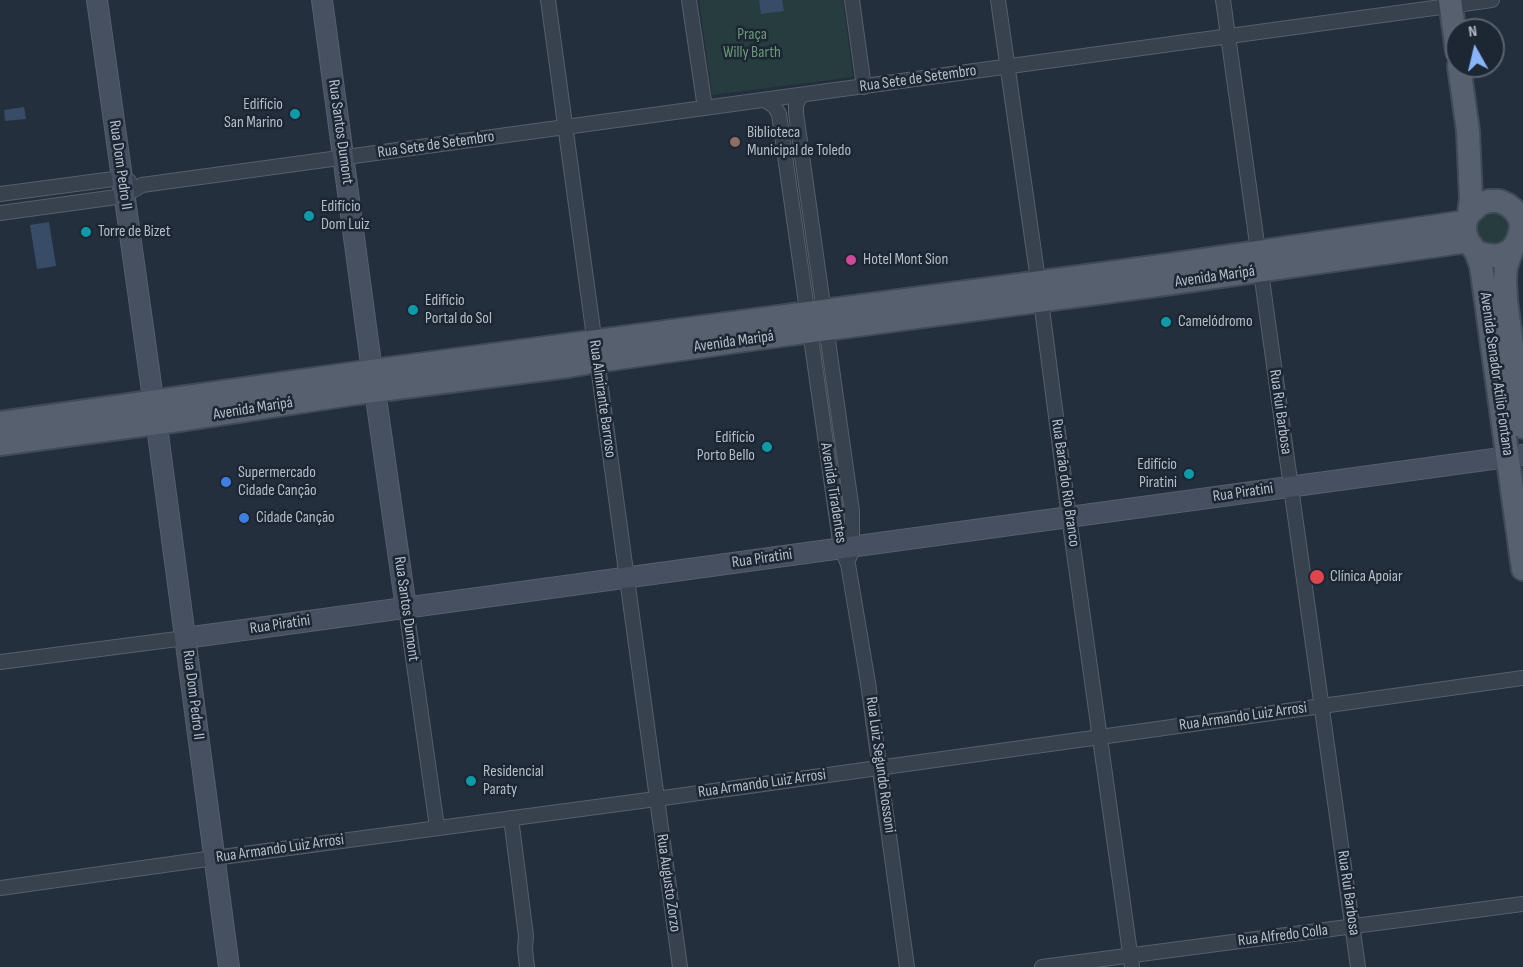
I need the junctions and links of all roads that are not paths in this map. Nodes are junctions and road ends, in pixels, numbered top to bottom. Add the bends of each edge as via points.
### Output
1 (97, 0) edge
2 (322, 0) edge
3 (548, 0) edge
4 (689, 0) edge
5 (852, 0) edge
6 (998, 0) edge
7 (1223, 0) edge
8 (1492, 0) edge
9 (1450, 3) edge
10 (1452, 18) edge
11 (1228, 36) junction
12 (1007, 67) junction
13 (1461, 78) edge
14 (864, 87) junction
15 (801, 95) junction
16 (765, 100) junction
17 (705, 108) junction
18 (797, 121) junction
19 (780, 124) junction
20 (565, 128) junction
21 (1468, 131) junction
22 (343, 158) junction
23 (123, 187) junction
24 (0, 194) edge
25 (1510, 205) edge
26 (0, 213) edge
27 (1470, 232) junction
28 (1517, 243) edge
29 (1259, 262) junction
30 (818, 273) junction
31 (802, 276) junction
32 (1040, 291) junction
33 (1496, 305) junction
34 (817, 321) junction
35 (596, 351) junction
36 (831, 361) junction
37 (814, 363) junction
38 (374, 381) junction
39 (344, 385) junction
40 (163, 415) junction
41 (0, 423) edge
42 (1523, 427) edge
43 (0, 444) edge
44 (1515, 456) edge
45 (1291, 486) junction
46 (852, 511) junction
47 (836, 514) junction
48 (1070, 517) junction
49 (847, 553) junction
50 (1523, 569) edge
51 (627, 578) junction
52 (406, 608) junction
53 (185, 638) junction
54 (0, 662) edge
55 (1523, 678) edge
56 (1322, 706) junction
57 (1100, 737) junction
58 (880, 767) junction
59 (656, 799) junction
60 (511, 818) junction
61 (437, 827) junction
62 (214, 858) junction
63 (0, 888) edge
64 (1523, 904) edge
65 (1353, 926) junction
66 (1131, 961) edge
67 (229, 967) edge
68 (527, 967) edge
69 (680, 967) edge
70 (907, 967) edge
71 (1042, 967) edge
72 (1358, 967) edge

1 - 23 street, Rua Dom Pedro II
2 - 22 street, Rua Santos Dumont
3 - 20 street, Rua Almirante Barroso
4 - 17 street
5 - 14 street
6 - 12 street, Rua Barão do Rio Branco
7 - 11 street, Rua Rui Barbosa
8 - 9 street, Rua Sete de Setembro
9 - 10 main road
9 - 11 street, Rua Sete de Setembro
11 - 12 street, Rua Sete de Setembro
11 - 29 street, Rua Rui Barbosa
12 - 14 street, Rua Sete de Setembro
12 - 32 street, Rua Barão do Rio Branco
13 - 21 main road
14 - 15 street, Rua Sete de Setembro
15 - 16 street, Rua Sete de Setembro
15 - 18 street, Avenida Tiradentes via 796,105
16 - 17 street, Rua Sete de Setembro
16 - 19 street, Avenida Tiradentes via 774,106
17 - 20 street, Rua Sete de Setembro
18 - 19 street via 786,118
18 - 30 street, Avenida Tiradentes
19 - 31 street, Avenida Tiradentes
20 - 22 street, Rua Sete de Setembro
20 - 35 street, Rua Almirante Barroso
21 - 25 main road via 1484,182
21 - 27 main road, Avenida Senador Atílio Fontana
22 - 23 street, Rua Sete de Setembro
22 - 38 street, Rua Santos Dumont
23 - 24 street
23 - 26 street
23 - 40 street, Rua Dom Pedro II
25 - 27 main road via 1489,201 1480,204
25 - 28 main road via 1521,225
27 - 28 main road via 1487,255 1504,254
27 - 29 main road, Avenida Maripá
27 - 33 main road, Avenida Senador Atílio Fontana
28 - 33 main road, Avenida Senador Atílio Fontana
29 - 32 main road, Avenida Maripá
29 - 45 street, Rua Rui Barbosa
30 - 31 street via 812,285
30 - 34 street, Avenida Tiradentes
31 - 34 street, Avenida Tiradentes
32 - 34 main road, Avenida Maripá
32 - 48 street, Rua Barão do Rio Branco
33 - 42 main road, Avenida Senador Atílio Fontana
33 - 44 main road, Avenida Senador Atílio Fontana
34 - 35 main road, Avenida Maripá
34 - 36 street, Avenida Tiradentes
34 - 37 street, Avenida Tiradentes
35 - 38 main road, Avenida Maripá
35 - 51 street, Rua Almirante Barroso
36 - 37 street via 820,356
36 - 46 street, Avenida Tiradentes
37 - 47 street, Avenida Tiradentes
38 - 39 main road, Avenida Maripá
38 - 52 street, Rua Santos Dumont
39 - 40 main road, Avenida Maripá
39 - 40 main road, Avenida Maripá via 183,397 176,404 176,414
40 - 41 main road, Avenida Maripá
40 - 43 main road, Avenida Maripá
40 - 53 street, Rua Dom Pedro II
44 - 45 street, Rua Piratini
44 - 50 main road, Avenida Senador Atílio Fontana
45 - 48 street, Rua Piratini
45 - 56 street, Rua Rui Barbosa
46 - 47 street via 844,517
46 - 49 street, Avenida Tiradentes
47 - 49 street, Avenida Tiradentes
48 - 49 street, Rua Piratini
48 - 57 street, Rua Barão do Rio Branco
49 - 51 street, Rua Piratini
49 - 58 street, Rua Luiz Segundo Rossoni
51 - 52 street, Rua Piratini
51 - 59 street, Rua Almirante Barroso
52 - 53 street, Rua Piratini
52 - 61 street, Rua Santos Dumont
53 - 54 street, Rua Piratini
53 - 62 street, Rua Dom Pedro II
55 - 56 street, Rua Armando Luiz Arrosi
56 - 57 street, Rua Armando Luiz Arrosi
56 - 65 street, Rua Rui Barbosa
57 - 58 street, Rua Armando Luiz Arrosi
57 - 66 street, Rua Barão do Rio Branco
58 - 59 street, Rua Armando Luiz Arrosi
58 - 70 street, Rua Luiz Segundo Rossoni
59 - 60 street, Rua Armando Luiz Arrosi
59 - 69 street, Rua Augusto Zorzo
60 - 61 street, Rua Armando Luiz Arrosi
60 - 68 street
61 - 62 street, Rua Armando Luiz Arrosi
62 - 63 street, Rua Armando Luiz Arrosi
62 - 67 street, Rua Dom Pedro II
64 - 65 street, Rua Alfredo Colla
65 - 66 street, Rua Alfredo Colla
65 - 72 street, Rua Rui Barbosa
66 - 71 street, Rua Alfredo Colla

